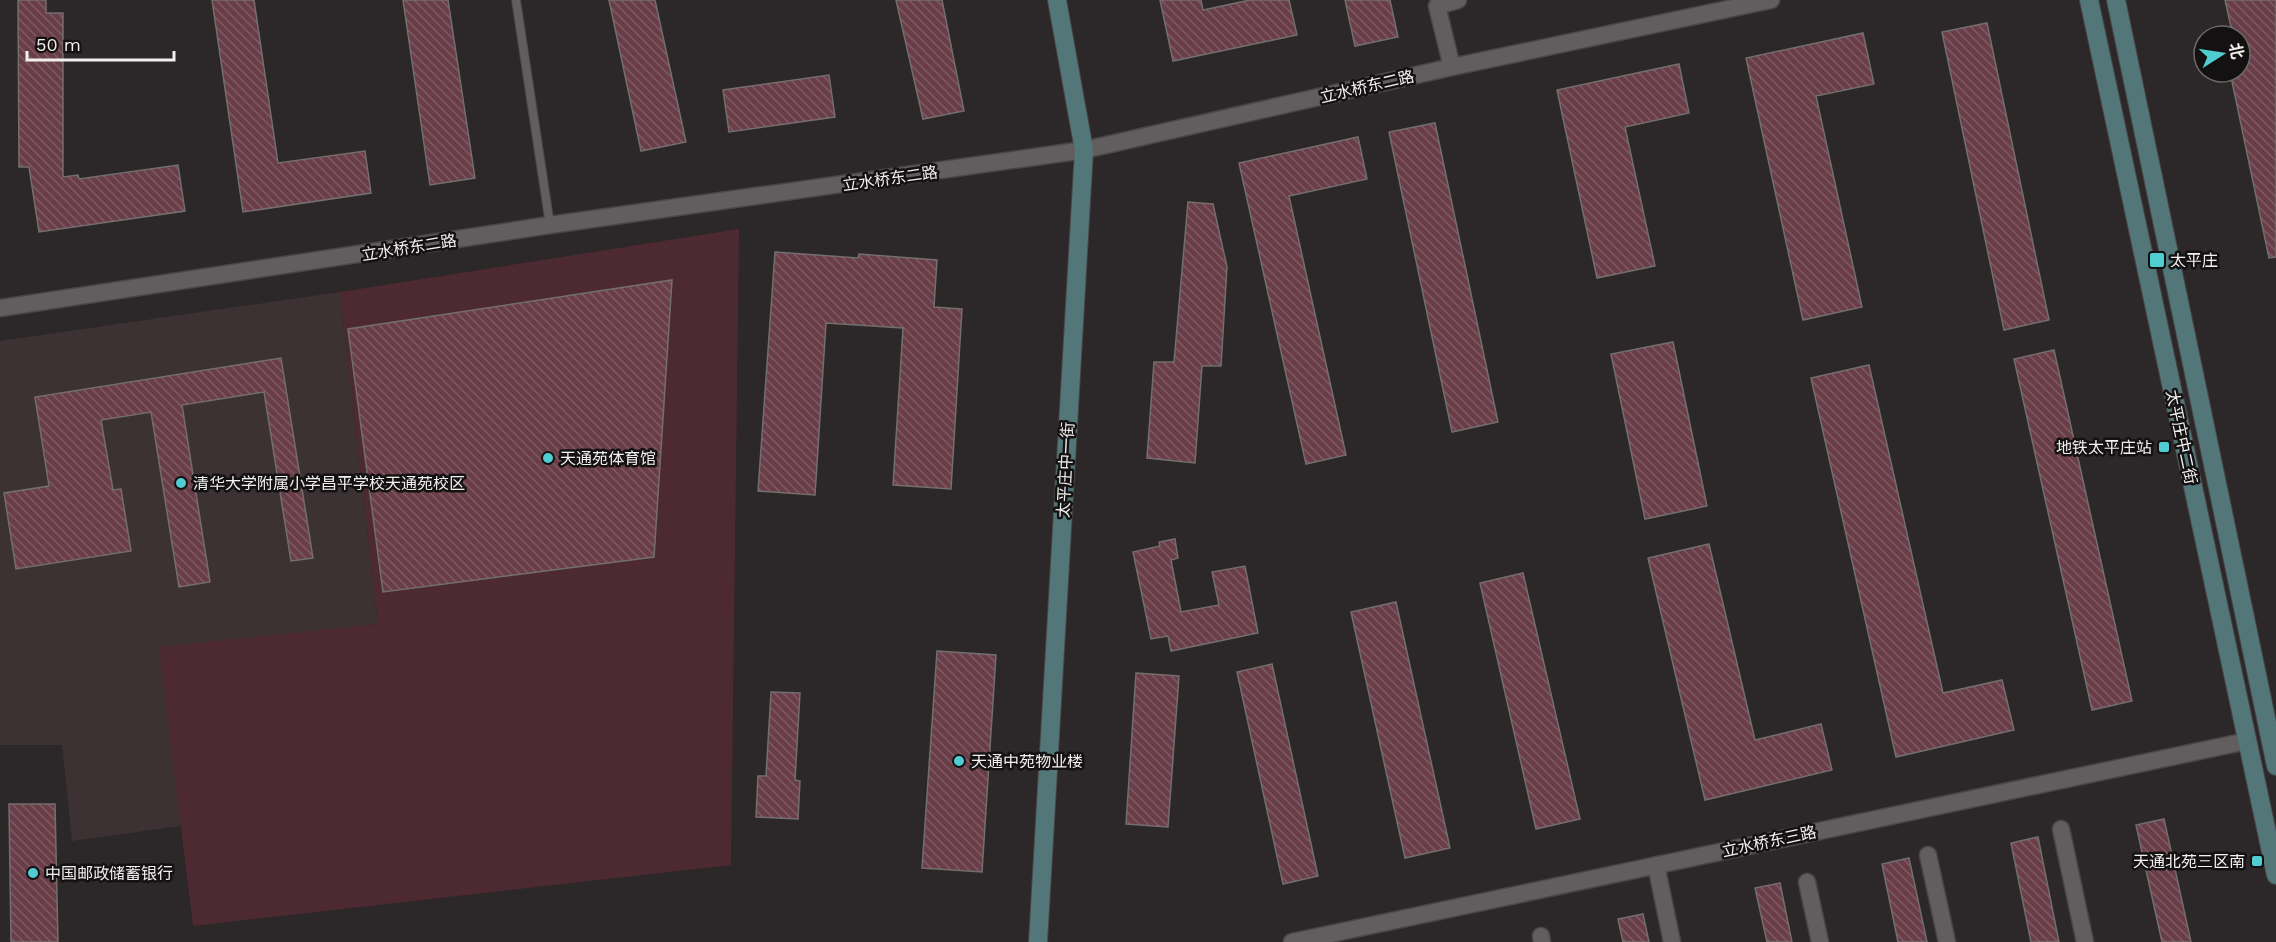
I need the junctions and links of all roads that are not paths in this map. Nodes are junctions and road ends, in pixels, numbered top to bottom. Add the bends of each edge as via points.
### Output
1 (516, 0) edge
2 (1057, 0) edge
3 (1458, 0) edge
4 (1772, 0) edge
5 (2089, 0) edge
6 (2116, 0) edge
7 (1452, 67) junction
8 (1084, 150) junction
9 (550, 225) junction
10 (0, 309) edge
11 (2273, 735) edge
12 (2247, 741) junction
13 (2276, 766) edge
14 (2061, 829) dead end
15 (1928, 855) dead end
16 (1656, 865) junction
17 (2276, 875) edge
18 (1807, 882) dead end
19 (1038, 942) edge
20 (1292, 942) edge
21 (1672, 942) edge
22 (1820, 942) edge
23 (1947, 942) edge
24 (2085, 942) edge

1 - 9 lane
2 - 8 main road, 太平庄中一街
3 - 7 street via 1437,6
4 - 7 street, 立水桥东二路
5 - 12 main road, 太平庄中二街
6 - 11 main road, 太平庄中二街
7 - 8 street, 立水桥东二路
8 - 9 street, 立水桥东二路
8 - 19 main road, 太平庄中一街
9 - 10 street, 立水桥东二路
11 - 12 main road
11 - 13 main road, 太平庄中二街
12 - 16 street, 立水桥东三路
12 - 17 main road, 太平庄中二街
14 - 24 street
15 - 23 street
16 - 20 street, 立水桥东三路
16 - 21 street
18 - 22 street

